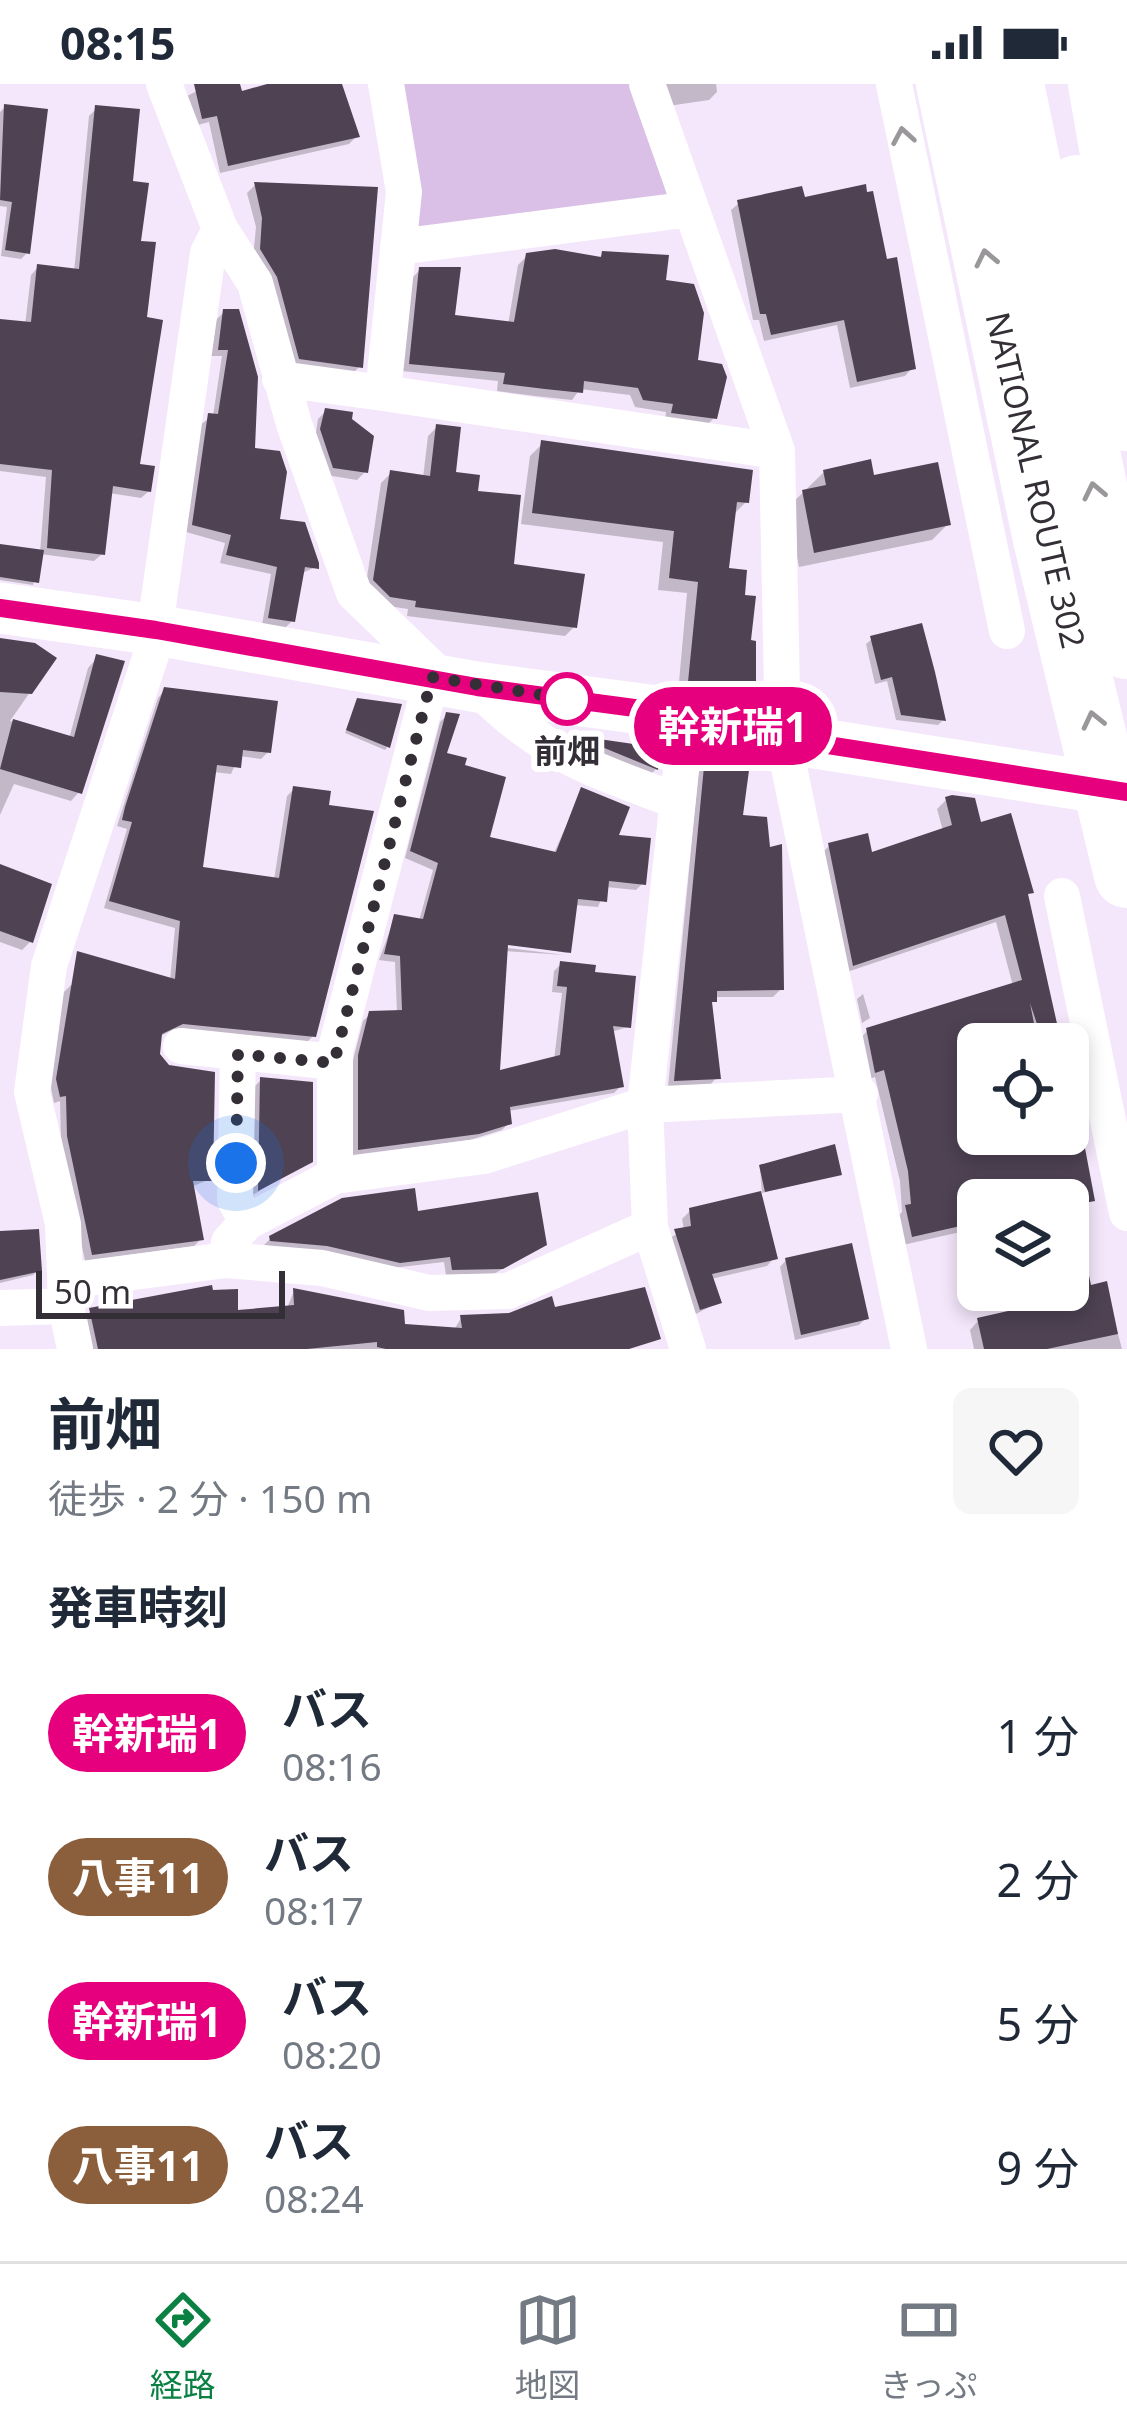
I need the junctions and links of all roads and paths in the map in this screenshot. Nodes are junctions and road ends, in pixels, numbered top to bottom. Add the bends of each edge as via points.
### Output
1 (164, 84) edge
2 (386, 84) edge
3 (647, 84) edge
4 (894, 84) edge
5 (949, 84) edge
6 (1011, 84) edge
7 (1057, 84) edge
8 (1101, 84) edge
9 (692, 209) junction
10 (220, 229) junction
11 (1127, 232) edge
12 (398, 247) junction
13 (280, 379) junction
14 (383, 392) junction
15 (1127, 418) edge
16 (777, 451) junction
17 (978, 497) junction
18 (1046, 538) junction
19 (0, 608) edge
20 (156, 630) junction
21 (1007, 631) dead end
22 (1127, 646) edge
23 (451, 681) junction
24 (687, 715) junction
25 (783, 738) junction
26 (1118, 791) edge
27 (677, 801) junction
28 (1127, 875) edge
29 (1062, 896) dead end
30 (181, 1046) dead end
31 (238, 1054) junction
32 (334, 1063) junction
33 (860, 1094) junction
34 (646, 1105) junction
35 (335, 1175) junction
36 (1127, 1213) edge
37 (247, 1222) junction
38 (650, 1227) junction
39 (226, 1259) junction
40 (66, 1293) junction
41 (0, 1308) edge
42 (75, 1349) edge
43 (688, 1349) edge
44 (909, 1349) edge

1 - 10 street
2 - 12 street via 404,192
3 - 9 street
17 -> 4 street
18 -> 5 highway, NATIONAL ROUTE 302
22 -> 6 highway
7 - 15 highway
8 - 11 highway
9 - 12 street
9 - 16 street
10 - 13 street via 255,284
10 - 20 street via 208,253
12 - 14 street
13 - 14 street
13 - 23 street via 354,593
14 - 16 street
16 - 25 street
17 - 18 street
17 - 21 street
26 -> 18 highway, NATIONAL ROUTE 302
19 - 20 street
20 - 23 street
20 - 40 street via 46,987 32,1091 63,1225
23 - 24 street
23 - 27 street via 566,760
23 - 32 street
24 - 25 street
24 - 27 street
25 - 26 street
25 - 33 street
26 - 28 highway, NATIONAL ROUTE 302
27 - 34 street
29 - 36 street
30 - 31 street
31 - 32 street
31 - 37 street via 235,1199
32 - 35 street
33 - 34 street
33 - 44 street
34 - 35 street via 484,1156
34 - 38 street
35 - 37 street
37 - 39 street
38 - 39 street via 508,1291 429,1293 322,1268
38 - 43 street
39 - 40 street
40 - 41 street
40 - 42 street

